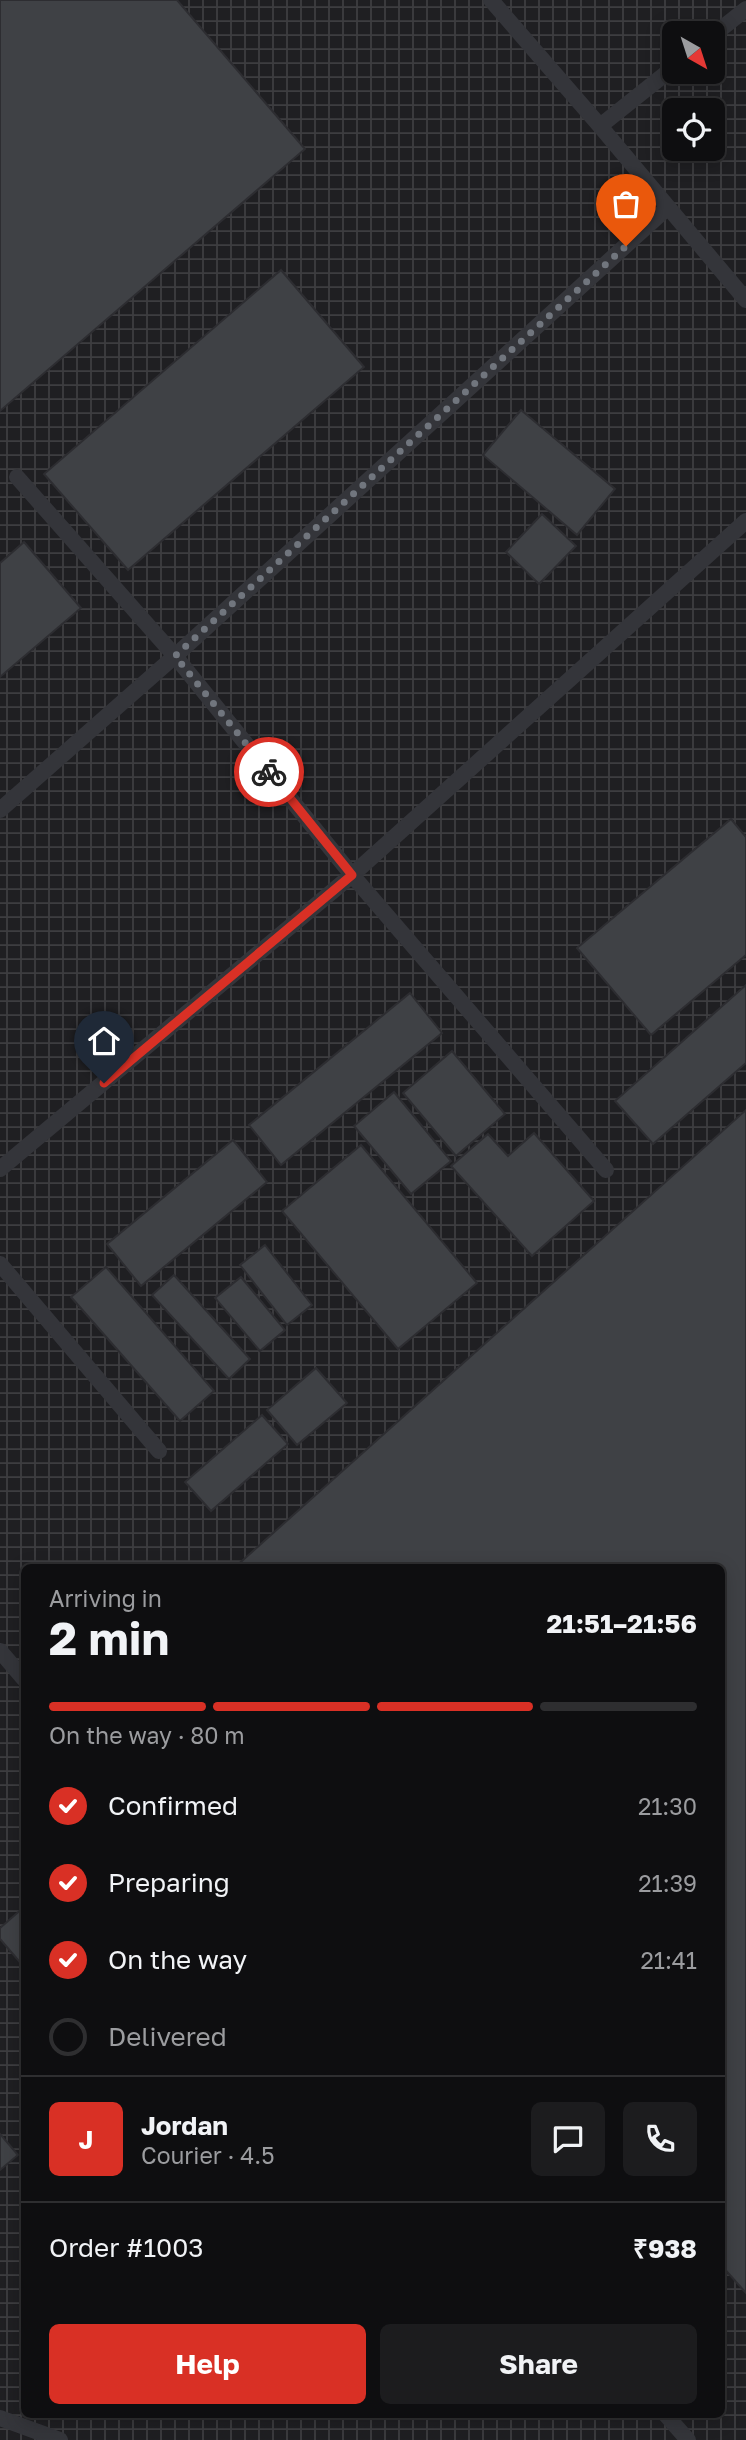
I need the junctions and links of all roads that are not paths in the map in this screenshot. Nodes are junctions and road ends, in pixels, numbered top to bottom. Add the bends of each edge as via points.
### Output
1 (491, 0) edge
2 (746, 9) edge
3 (725, 26) edge
4 (662, 77) edge
5 (600, 126) junction
6 (667, 208) junction
7 (746, 300) edge
8 (17, 477) dead end
9 (746, 521) edge
10 (175, 656) junction
11 (0, 810) edge
12 (352, 875) junction
13 (0, 1169) edge
14 (606, 1170) dead end
15 (0, 1264) edge
16 (159, 1451) dead end
17 (0, 1651) edge
18 (21, 1676) edge
19 (0, 2418) edge
20 (669, 2418) edge
21 (60, 2440) edge
22 (688, 2440) edge

1 - 5 lane
2 - 3 lane
4 - 5 lane
5 - 6 lane
6 - 7 lane
6 - 10 lane
8 - 10 lane
9 - 12 lane
10 - 11 lane
10 - 12 lane
12 - 13 lane
12 - 14 lane
15 - 16 lane
17 - 18 lane
19 - 21 lane
20 - 22 lane

